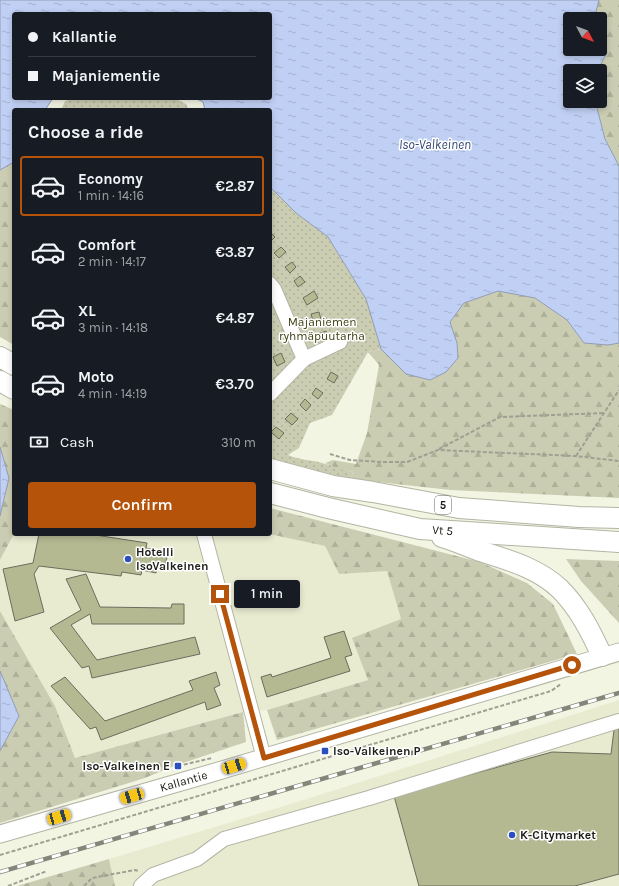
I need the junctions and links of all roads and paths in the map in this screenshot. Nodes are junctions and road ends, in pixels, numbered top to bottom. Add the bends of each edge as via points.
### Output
1 (272, 286) edge
2 (340, 342) dead end
3 (0, 357) edge
4 (304, 359) junction
5 (12, 364) edge
6 (0, 381) edge
7 (12, 388) edge
8 (619, 390) edge
9 (272, 392) edge
10 (604, 413) junction
11 (438, 450) junction
12 (330, 454) dead end
13 (576, 456) junction
14 (619, 461) edge
15 (272, 470) edge
16 (272, 494) edge
17 (619, 518) edge
18 (420, 529) junction
19 (205, 536) edge
20 (619, 542) edge
21 (610, 654) edge
22 (562, 684) dead end
23 (619, 721) edge
24 (264, 758) junction
25 (0, 834) edge
26 (0, 855) edge
27 (47, 871) dead end
28 (152, 875) junction
29 (8, 886) edge
30 (84, 886) edge
31 (141, 886) edge

1 - 4 lane
2 - 4 lane
3 - 5 highway
4 - 9 lane
6 - 7 highway
8 - 10 path
10 - 11 path via 500,417
10 - 13 path
11 - 12 path via 407,462 350,460
11 - 13 path
13 - 14 path
15 - 17 highway, Vt 5 / 5 via 333,486 458,508
16 - 18 highway, Vt 5 / 5
18 - 20 highway, Vt 5 / 5
18 - 21 highway via 511,561 545,578 559,589 581,615 593,636
19 - 24 lane
21 - 24 main road, Kallantie
22 - 26 path via 550,691
23 - 28 lane via 369,798 224,839 197,859
24 - 25 main road, Kallantie
27 - 29 path
28 - 30 path via 135,870 92,878
28 - 31 lane

